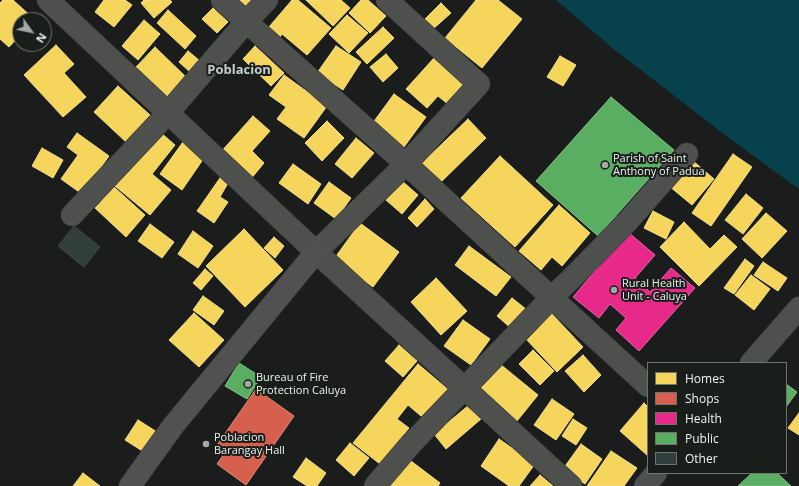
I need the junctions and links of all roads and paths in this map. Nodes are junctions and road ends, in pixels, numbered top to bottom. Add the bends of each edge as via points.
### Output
1 (48, 0) edge
2 (222, 0) edge
3 (267, 0) edge
4 (387, 0) edge
5 (246, 22) junction
6 (168, 113) junction
7 (687, 154) dead end
8 (406, 164) junction
9 (72, 215) dead end
10 (316, 252) junction
11 (551, 298) junction
12 (799, 308) edge
13 (752, 362) edge
14 (647, 385) edge
15 (465, 388) junction
16 (655, 474) edge
17 (130, 486) edge
18 (376, 486) edge
19 (571, 486) edge
20 (645, 486) edge

1 - 6 street
2 - 5 street
3 - 5 street
4 - 8 street via 479,84
5 - 6 street
5 - 8 street
6 - 9 street
6 - 10 street
7 - 11 street via 628,221
8 - 10 street
8 - 11 street
10 - 15 street
10 - 17 main road via 173,426
11 - 14 street
11 - 15 street
12 - 13 street
15 - 18 street via 410,445
15 - 19 street
16 - 20 street

